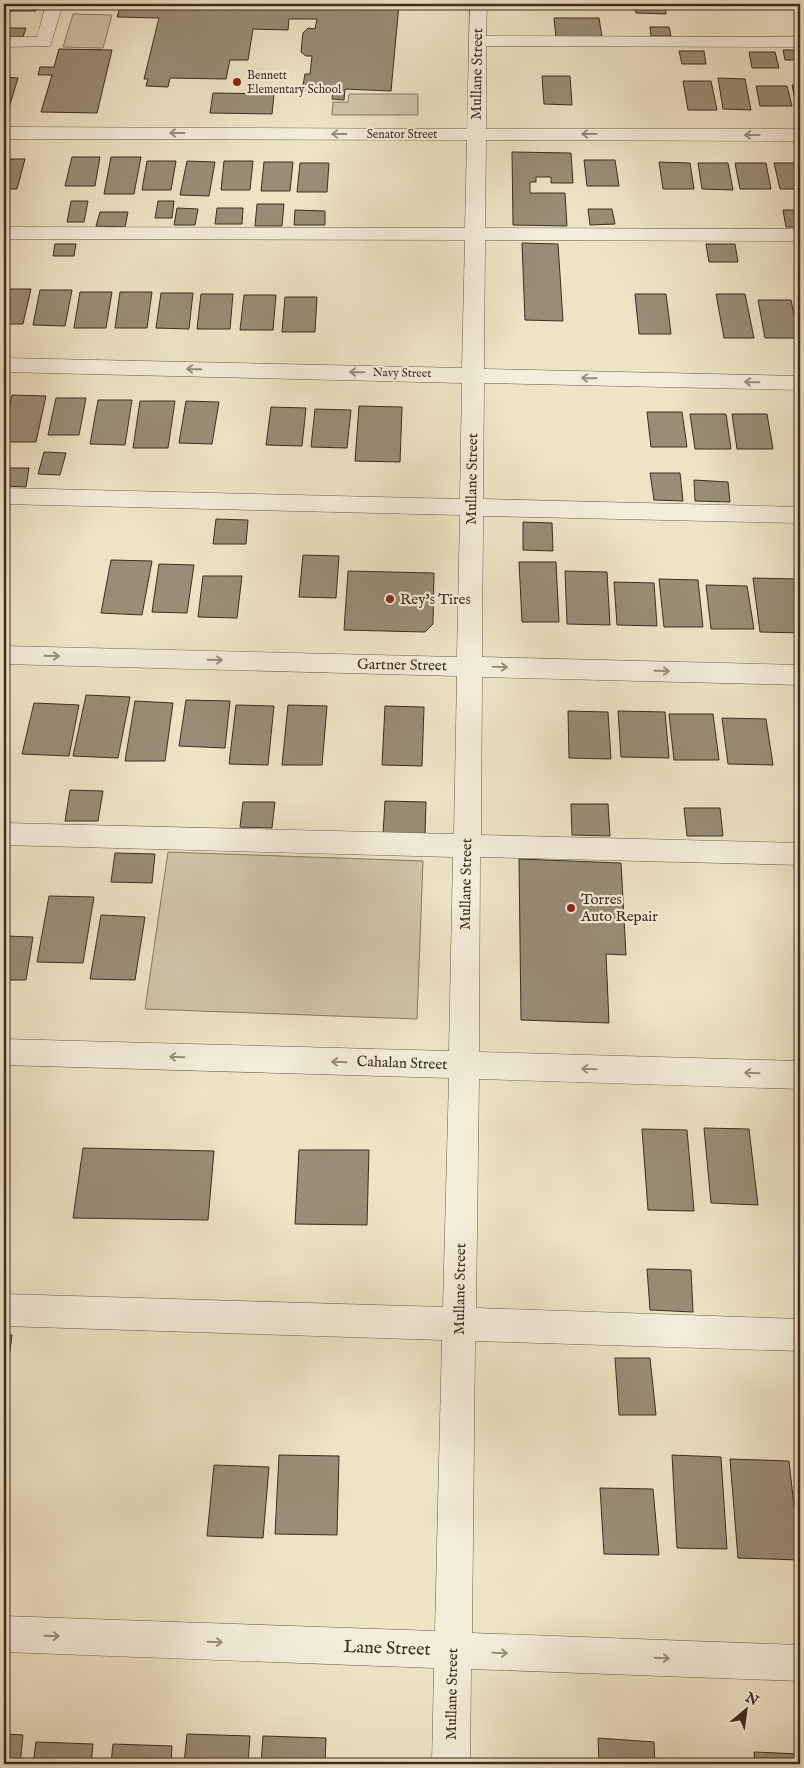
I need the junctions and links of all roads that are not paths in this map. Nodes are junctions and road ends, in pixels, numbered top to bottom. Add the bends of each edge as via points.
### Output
1 (54, 4) edge
2 (478, 4) edge
3 (478, 41) junction
4 (4, 42) edge
5 (800, 42) edge
6 (4, 133) edge
7 (476, 134) junction
8 (800, 135) edge
9 (4, 233) edge
10 (476, 234) junction
11 (800, 235) edge
12 (4, 365) edge
13 (474, 375) junction
14 (800, 383) edge
15 (4, 496) edge
16 (472, 507) junction
17 (800, 515) edge
18 (4, 655) edge
19 (469, 666) junction
20 (800, 674) edge
21 (4, 834) edge
22 (467, 845) junction
23 (800, 854) edge
24 (4, 1052) edge
25 (464, 1065) junction
26 (800, 1075) edge
27 (4, 1310) edge
28 (459, 1324) junction
29 (800, 1335) edge
30 (4, 1634) edge
31 (453, 1651) junction
32 (800, 1663) edge
33 (451, 1764) edge

1 - 4 street via 44,42
2 - 3 street, Mullane Street
3 - 5 street
3 - 7 street, Mullane Street
7 -> 6 street, Senator Street
8 -> 7 street, Senator Street
7 - 10 street, Mullane Street
9 - 10 street
10 - 11 street
10 - 13 street, Mullane Street
13 -> 12 street, Navy Street
14 -> 13 street, Navy Street
13 - 16 street, Mullane Street
15 - 16 street
16 - 17 street
16 - 19 street, Mullane Street
18 -> 19 street, Gartner Street
19 -> 20 street, Gartner Street
19 - 22 street, Mullane Street
21 - 22 street
22 - 23 street
22 - 25 street, Mullane Street
25 -> 24 street, Cahalan Street
26 -> 25 street, Cahalan Street
25 - 28 street, Mullane Street
27 - 28 street
28 - 29 street
28 - 31 street, Mullane Street
30 -> 31 street, Lane Street
31 -> 32 street, Lane Street
31 - 33 street, Mullane Street

